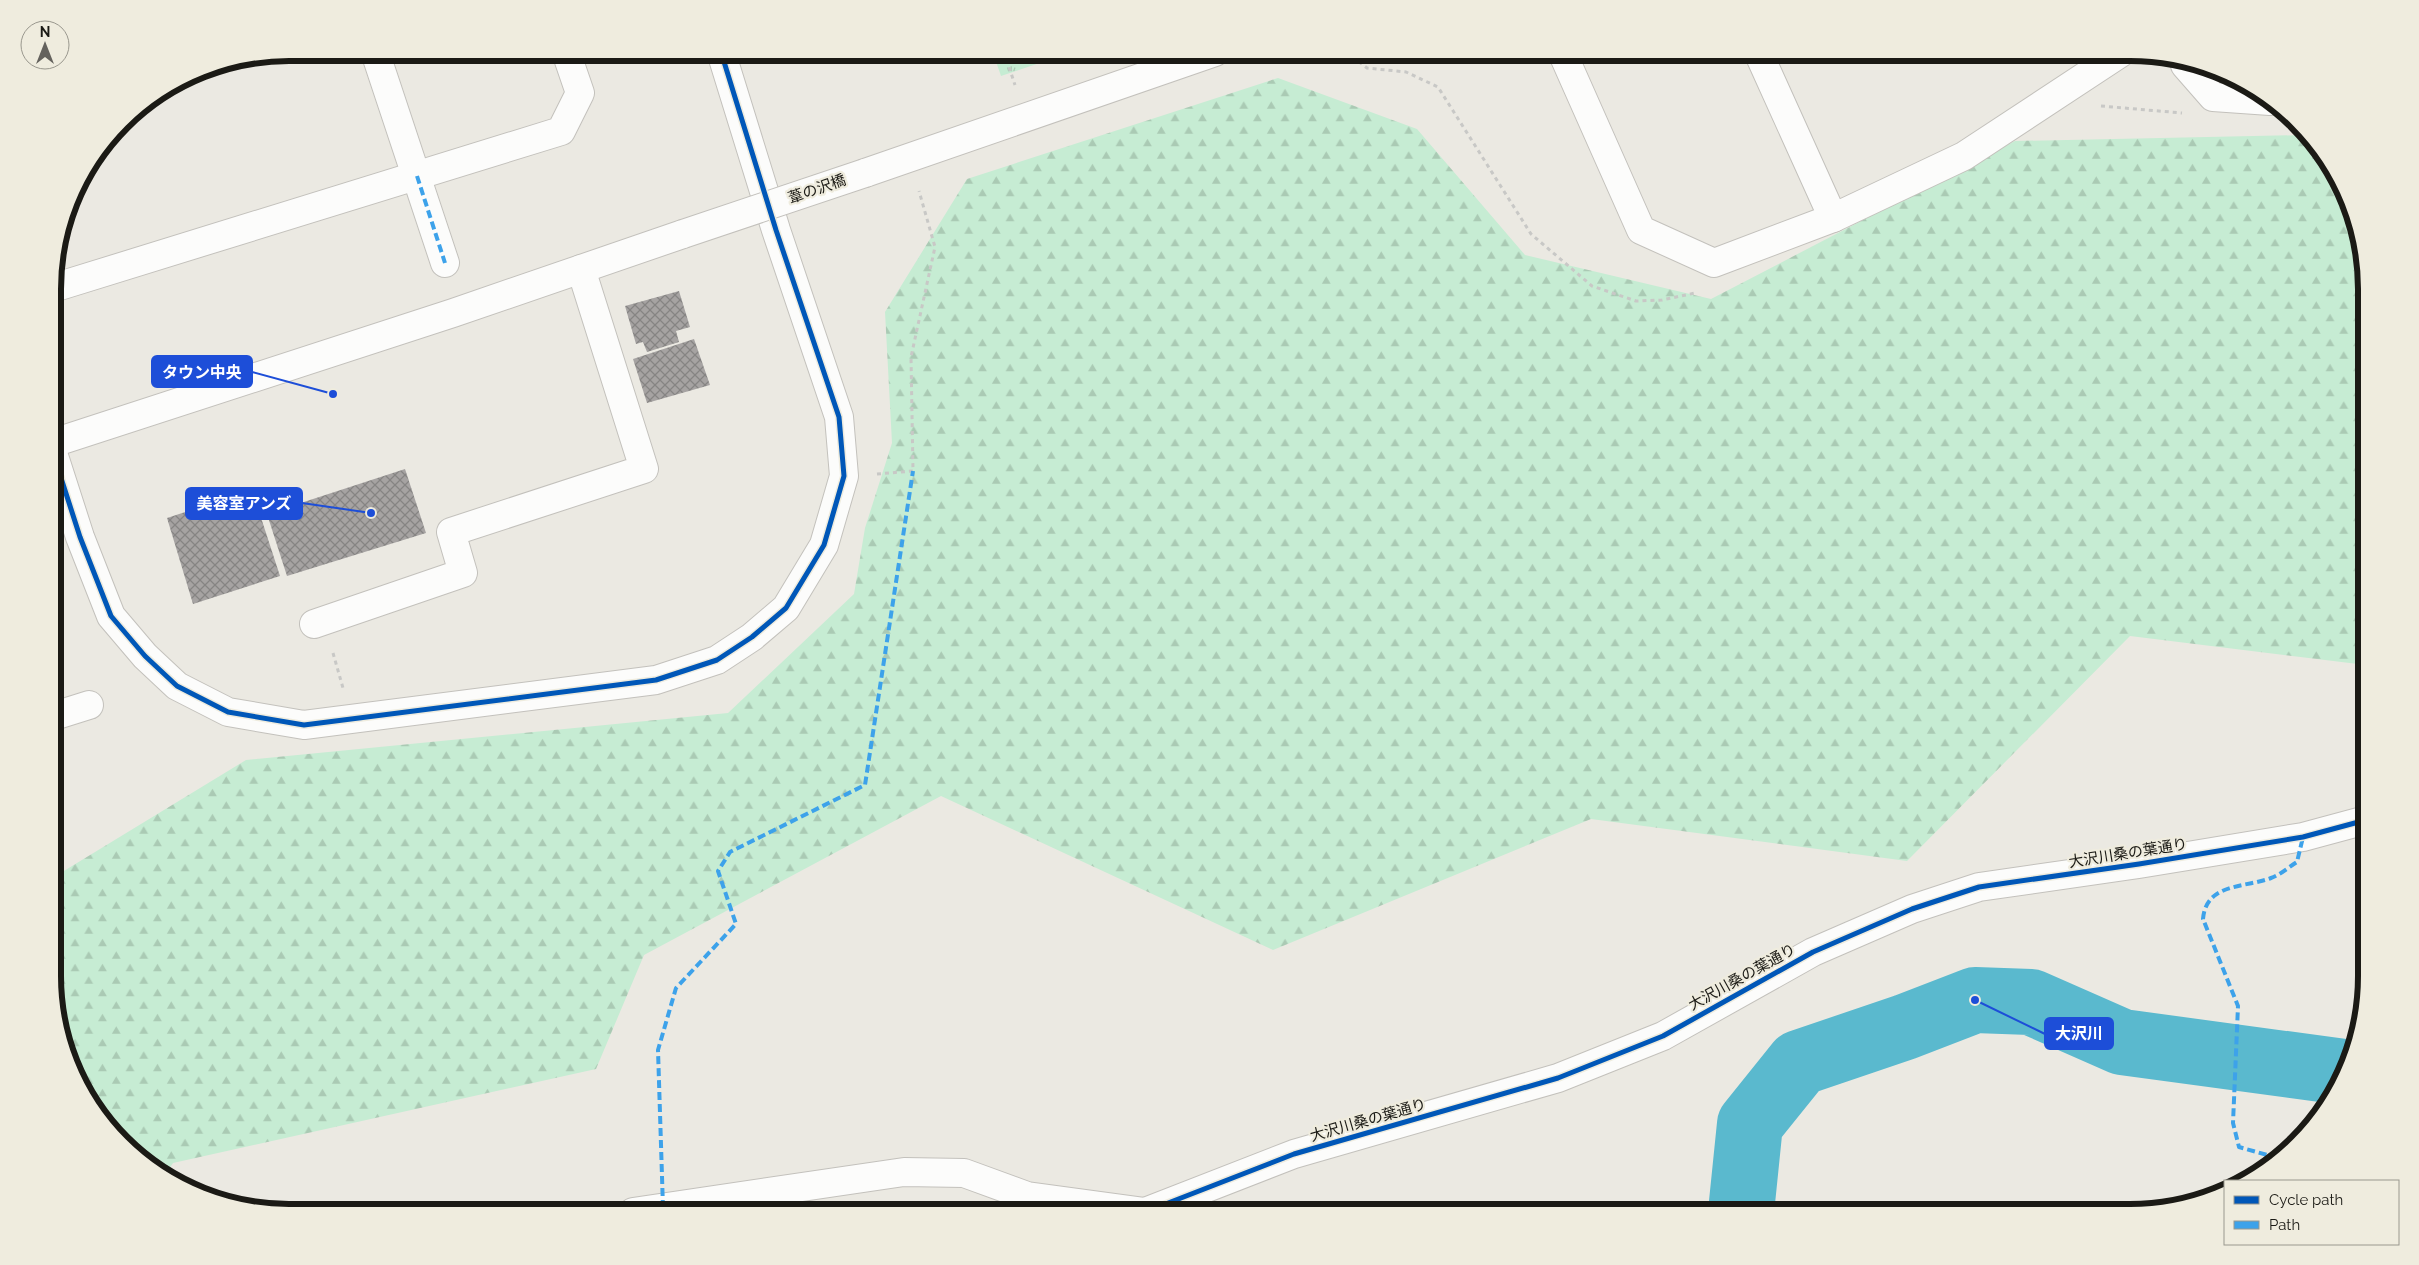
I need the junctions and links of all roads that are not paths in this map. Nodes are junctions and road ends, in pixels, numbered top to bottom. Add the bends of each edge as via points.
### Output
1 (378, 61) edge
2 (569, 61) edge
3 (725, 61) edge
4 (1188, 61) edge
5 (1566, 61) edge
6 (1762, 61) edge
7 (2108, 61) edge
8 (2188, 69) edge
9 (2256, 100) edge
10 (416, 176) junction
11 (1833, 218) junction
12 (445, 264) dead end
13 (581, 269) junction
14 (61, 285) edge
15 (61, 440) edge
16 (61, 478) edge
17 (319, 623) road end
18 (89, 705) dead end
19 (61, 714) edge
20 (2358, 822) edge
21 (687, 1204) edge
22 (1086, 1204) edge
23 (1184, 1204) edge

1 - 10 street
2 - 10 street via 580,94 561,131
3 - 16 street via 776,230 839,417 844,476 824,545 786,608 752,637 717,660 656,680 304,725 228,712 177,686 145,656 111,616
4 - 13 street, 葦の沢橋, bridge
5 - 11 street via 1641,230 1714,264
6 - 11 street
7 - 11 street via 1964,156
8 - 9 street via 2213,97
10 - 12 street
10 - 14 street
13 - 15 street, 葦の沢橋
13 - 17 street via 644,469 451,532 463,572
18 - 19 street
20 - 23 street, 大沢川桑の葉通り via 2304,837 1979,887 1912,909 1813,952 1663,1036 1558,1078 1294,1154
21 - 22 street via 904,1172 964,1173 1027,1196

